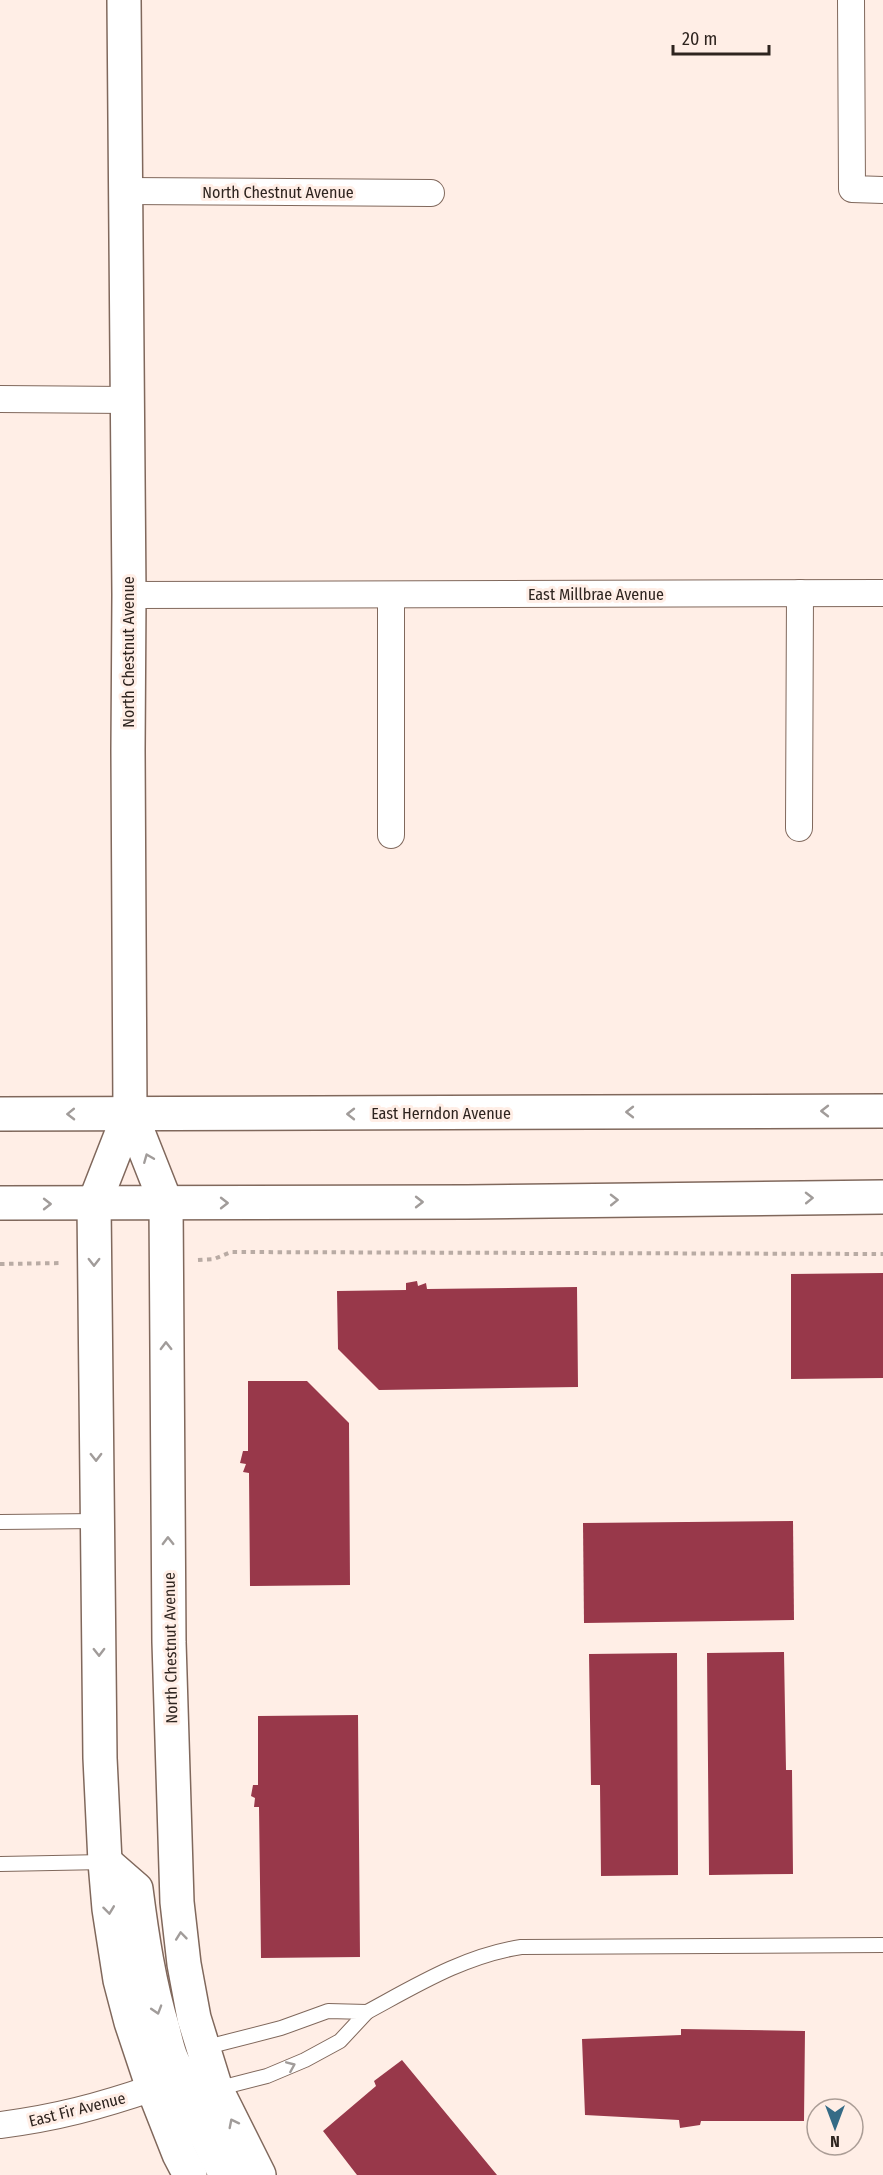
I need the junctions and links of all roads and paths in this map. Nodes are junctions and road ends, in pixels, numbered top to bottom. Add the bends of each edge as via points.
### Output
1 (124, 0) edge
2 (851, 0) edge
3 (883, 189) edge
4 (126, 191) junction
5 (431, 193) dead end
6 (0, 399) edge
7 (127, 400) junction
8 (800, 593) junction
9 (883, 593) edge
10 (129, 596) junction
11 (391, 596) junction
12 (799, 828) dead end
13 (391, 835) dead end
14 (883, 1111) edge
15 (130, 1112) junction
16 (0, 1114) edge
17 (883, 1197) edge
18 (0, 1203) edge
19 (166, 1203) junction
20 (94, 1204) junction
21 (883, 1254) edge
22 (214, 1260) dead end
23 (0, 1264) edge
24 (50, 1264) dead end
25 (97, 1521) junction
26 (0, 1522) edge
27 (105, 1862) junction
28 (0, 1864) edge
29 (883, 1945) edge
30 (367, 2012) junction
31 (203, 2048) junction
32 (153, 2088) junction
33 (216, 2089) junction
34 (0, 2126) edge
35 (190, 2175) edge
36 (226, 2175) edge
37 (259, 2175) edge

1 - 4 main road, North Chestnut Avenue
2 - 3 street via 852,189
4 - 5 street, North Chestnut Avenue
4 - 7 main road, North Chestnut Avenue
6 - 7 street
7 - 10 main road, North Chestnut Avenue
8 - 9 street, East Millbrae Avenue
8 - 11 street, East Millbrae Avenue
8 - 12 street
10 - 11 street, East Millbrae Avenue
10 - 15 main road, North Chestnut Avenue
11 - 13 street
14 -> 15 main road, East Herndon Avenue
15 -> 16 main road, East Herndon Avenue
19 -> 15 main road, North Chestnut Avenue
15 - 20 main road, North Chestnut Avenue
19 -> 17 main road
18 -> 20 main road
19 - 20 main road
31 -> 19 main road, North Chestnut Avenue via 184,1964 177,1902 169,1642
20 -> 25 main road, North Chestnut Avenue
21 - 22 path via 231,1252
23 - 24 path
25 - 26 lane
25 -> 27 main road, North Chestnut Avenue
27 - 28 lane
27 -> 32 main road, North Chestnut Avenue via 120,1980
27 -> 33 main road via 136,1889 154,1999 172,2062 196,2084
29 - 30 lane via 521,1947 460,1963
30 - 31 lane via 328,2011 282,2028
33 -> 30 lane via 267,2076 305,2060 340,2041
31 - 33 main road, North Chestnut Avenue
32 - 34 street, East Fir Avenue via 94,2108
32 - 35 main road, North Chestnut Avenue
32 - 36 main road via 170,2094 194,2112
37 -> 33 main road, North Chestnut Avenue

